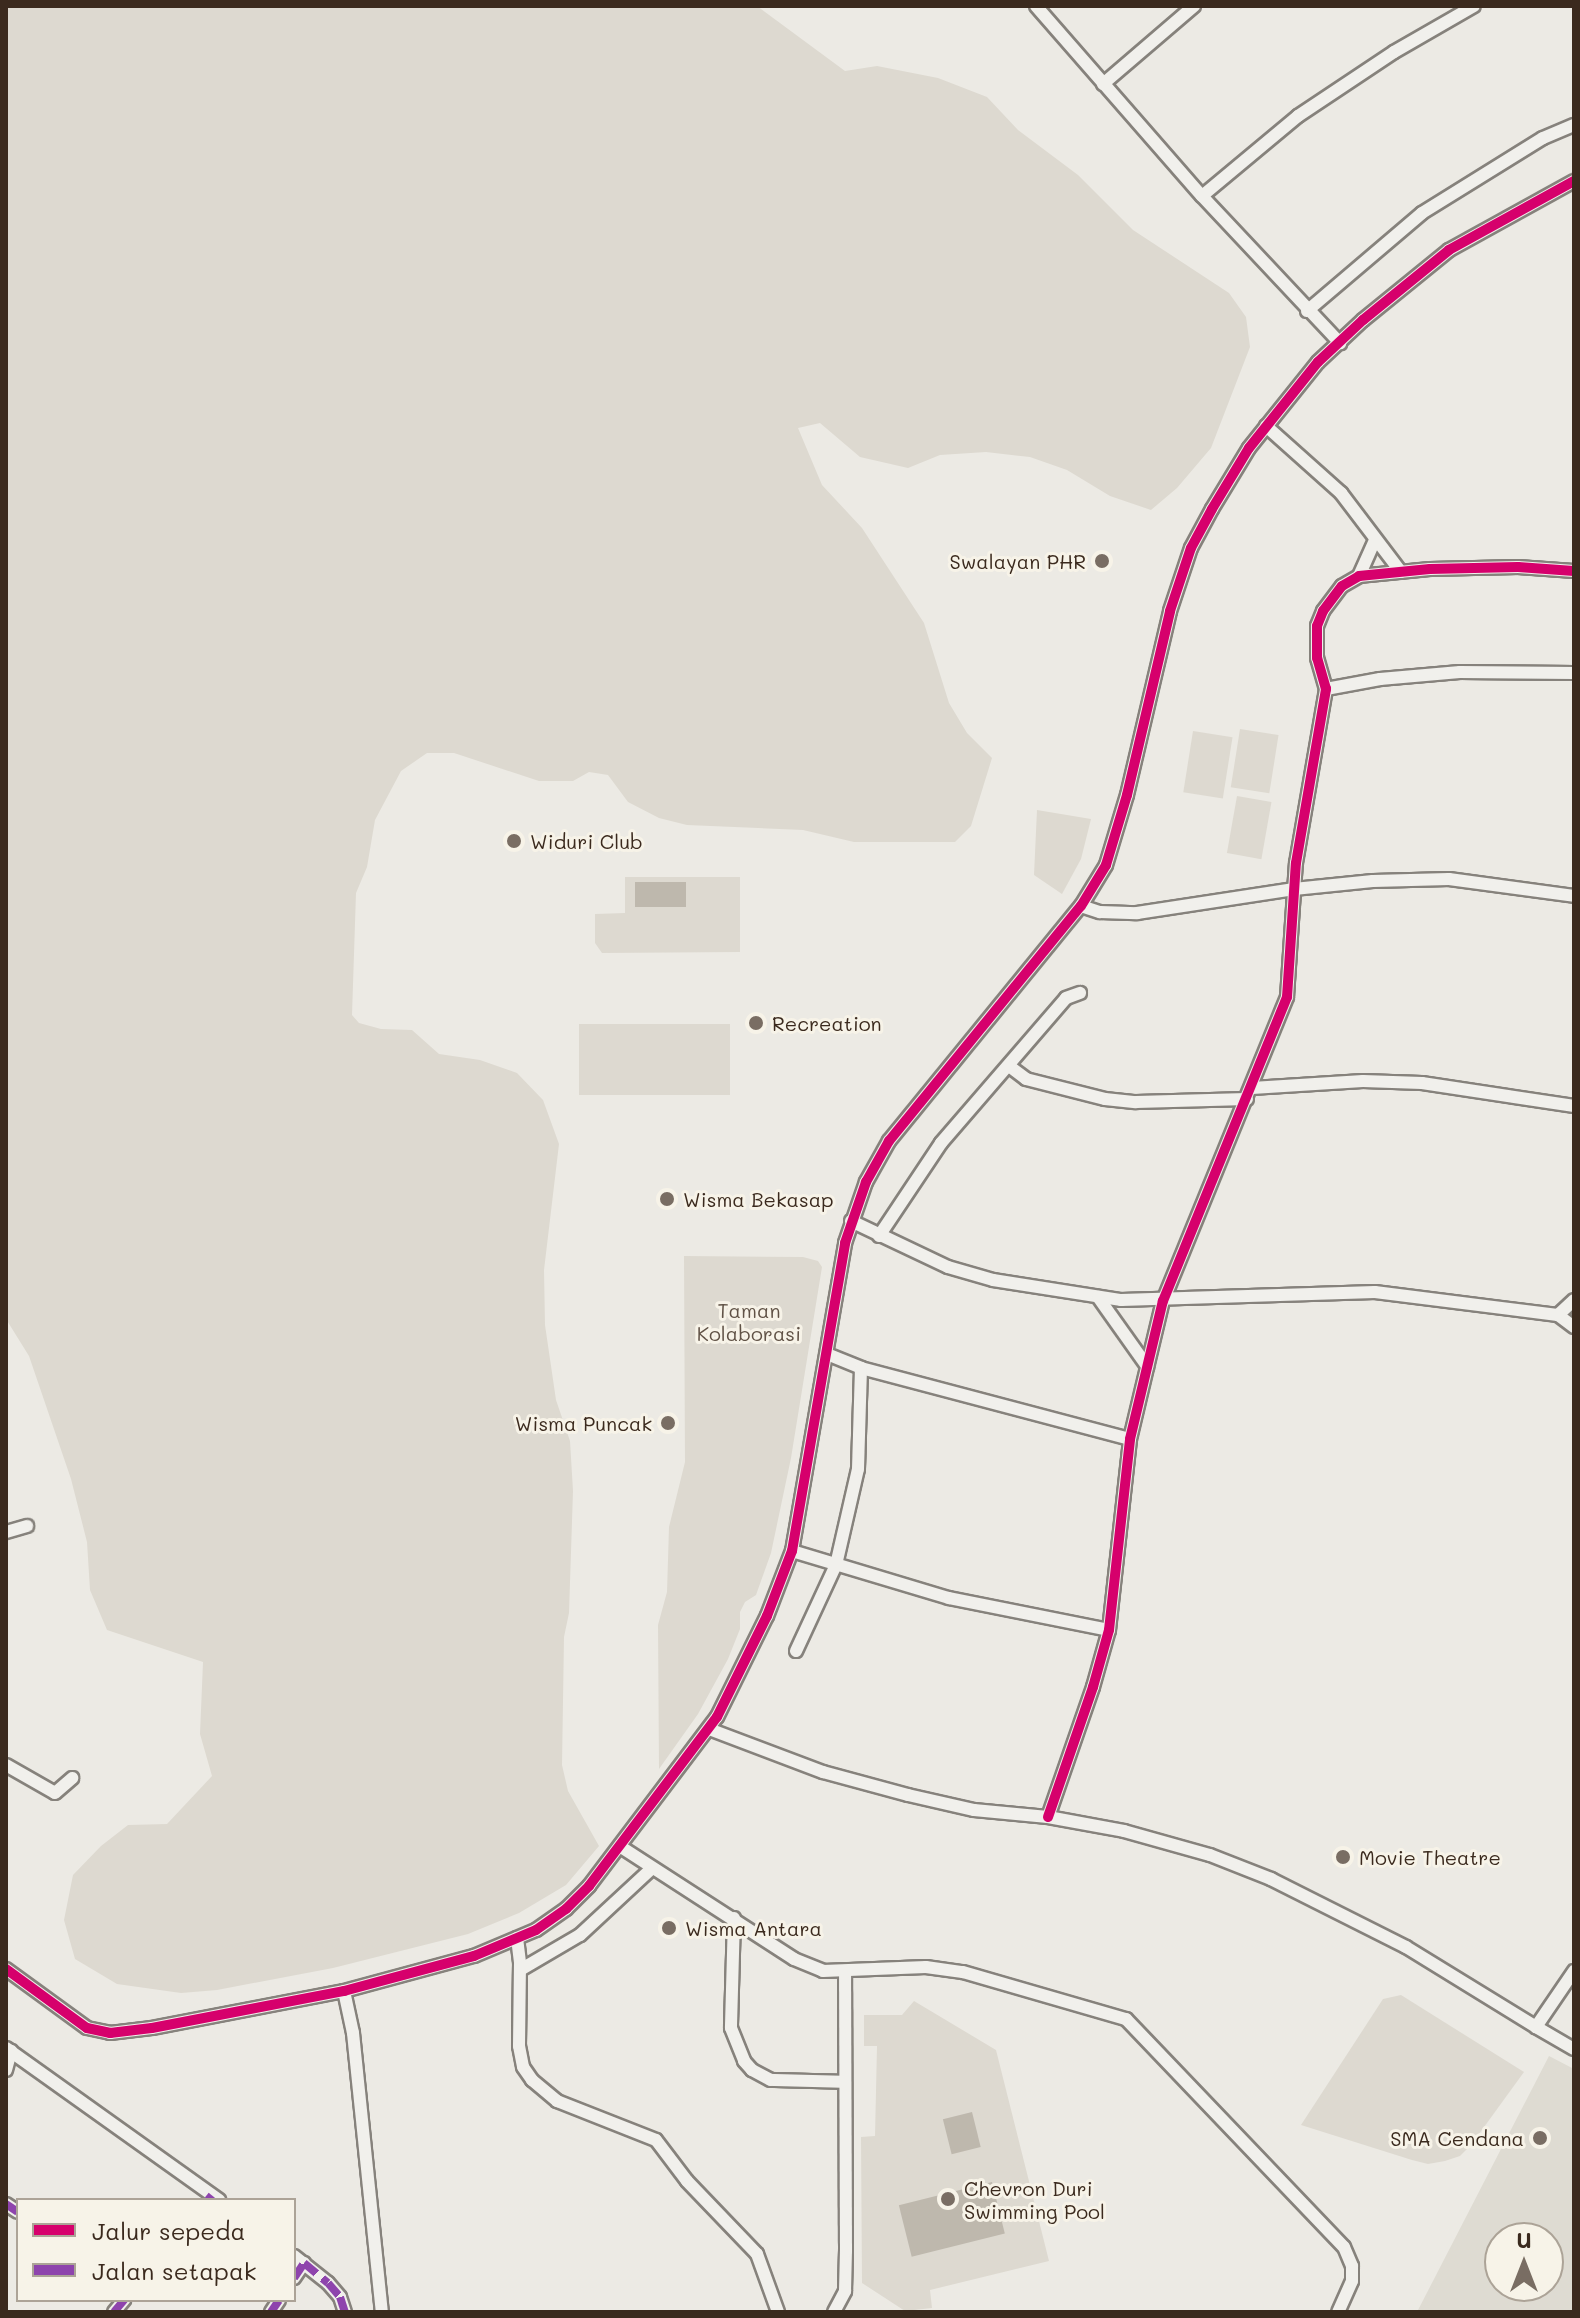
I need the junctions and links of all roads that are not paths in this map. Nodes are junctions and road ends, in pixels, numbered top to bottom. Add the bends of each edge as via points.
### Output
1 (1036, 6) edge
2 (1194, 6) edge
3 (1474, 6) edge
4 (1103, 84) junction
5 (1574, 125) edge
6 (1574, 181) edge
7 (1202, 196) junction
8 (1307, 311) junction
9 (1340, 343) junction
10 (1266, 426) junction
11 (1375, 540) junction
12 (1574, 571) edge
13 (1401, 572) junction
14 (1359, 576) junction
15 (1574, 673) edge
16 (1326, 689) junction
17 (1294, 889) junction
18 (1574, 896) edge
19 (1081, 906) junction
20 (1080, 993) dead end
21 (1009, 1066) junction
22 (1250, 1094) junction
23 (1574, 1106) edge
24 (851, 1221) junction
25 (879, 1236) junction
26 (1098, 1297) junction
27 (1574, 1300) edge
28 (1163, 1301) junction
29 (1558, 1315) junction
30 (1574, 1327) edge
31 (827, 1354) junction
32 (1147, 1366) junction
33 (861, 1368) junction
34 (1130, 1439) junction
35 (27, 1526) dead end
36 (6, 1532) edge
37 (792, 1551) junction
38 (836, 1565) junction
39 (1109, 1630) junction
40 (796, 1651) dead end
41 (709, 1729) junction
42 (6, 1765) edge
43 (72, 1778) dead end
44 (1048, 1817) junction
45 (621, 1847) junction
46 (652, 1868) junction
47 (734, 1918) junction
48 (517, 1938) junction
49 (6, 1969) edge
50 (520, 1970) junction
51 (1574, 1971) edge
52 (845, 1972) junction
53 (344, 1991) junction
54 (1536, 2027) junction
55 (1574, 2049) edge
56 (8, 2050) edge
57 (6, 2070) edge
58 (845, 2082) junction
59 (213, 2198) edge
60 (299, 2260) edge
61 (345, 2312) edge
62 (382, 2312) edge
63 (778, 2312) edge
64 (834, 2312) edge
65 (1338, 2312) edge

1 - 4 street
2 - 4 street
3 - 7 street via 1311,107
4 - 7 street
5 - 8 street via 1543,138 1422,213
6 - 9 street via 1449,250
7 - 8 street
8 - 9 street
9 - 10 street
10 - 11 street via 1335,486
10 - 19 street via 1191,548 1155,668 1116,837
11 - 13 street
11 - 14 street
12 - 13 street via 1518,567
13 - 14 street
14 - 16 street via 1330,597 1317,626 1317,658
15 - 16 street via 1460,672
16 - 17 street
17 - 18 street via 1449,879
17 - 19 street via 1137,913
17 - 22 street via 1287,997
19 - 24 street via 889,1141
20 - 21 street via 1066,998
21 - 22 street via 1026,1079 1105,1099 1136,1102
21 - 25 street via 941,1143
22 - 23 street via 1363,1081 1422,1083
22 - 28 street
24 - 25 street
24 - 31 street
25 - 26 street via 948,1267 993,1280
26 - 28 street
26 - 32 street
27 - 29 street
28 - 29 street via 1375,1292
28 - 32 street
29 - 30 street
31 - 33 street
31 - 37 street
32 - 34 street
33 - 34 street
33 - 38 street via 858,1469
34 - 39 street
35 - 36 street
37 - 38 street
37 - 41 street via 767,1616
38 - 39 street via 949,1598
38 - 40 street
39 - 44 street
41 - 44 street via 823,1772 908,1795 974,1810
41 - 45 street
42 - 43 street via 55,1793
44 - 54 street via 1153,1839 1271,1879 1406,1947
45 - 46 street
45 - 48 street via 566,1909
46 - 47 street
46 - 50 street via 580,1935
47 - 52 street via 794,1959 823,1971
47 - 58 street via 731,2028 744,2061 771,2080
48 - 50 street
48 - 53 street via 433,1969
49 - 53 street via 87,2028 110,2033
50 - 63 street via 519,2046 532,2080 557,2101 656,2140 757,2254
51 - 54 street
52 - 58 street
52 - 65 street via 926,1967 963,1972 1126,2019 1344,2247 1352,2281
53 - 62 street via 357,2064
54 - 55 street
56 - 57 street
56 - 59 street
58 - 64 street via 845,2291
60 - 61 street via 340,2297

